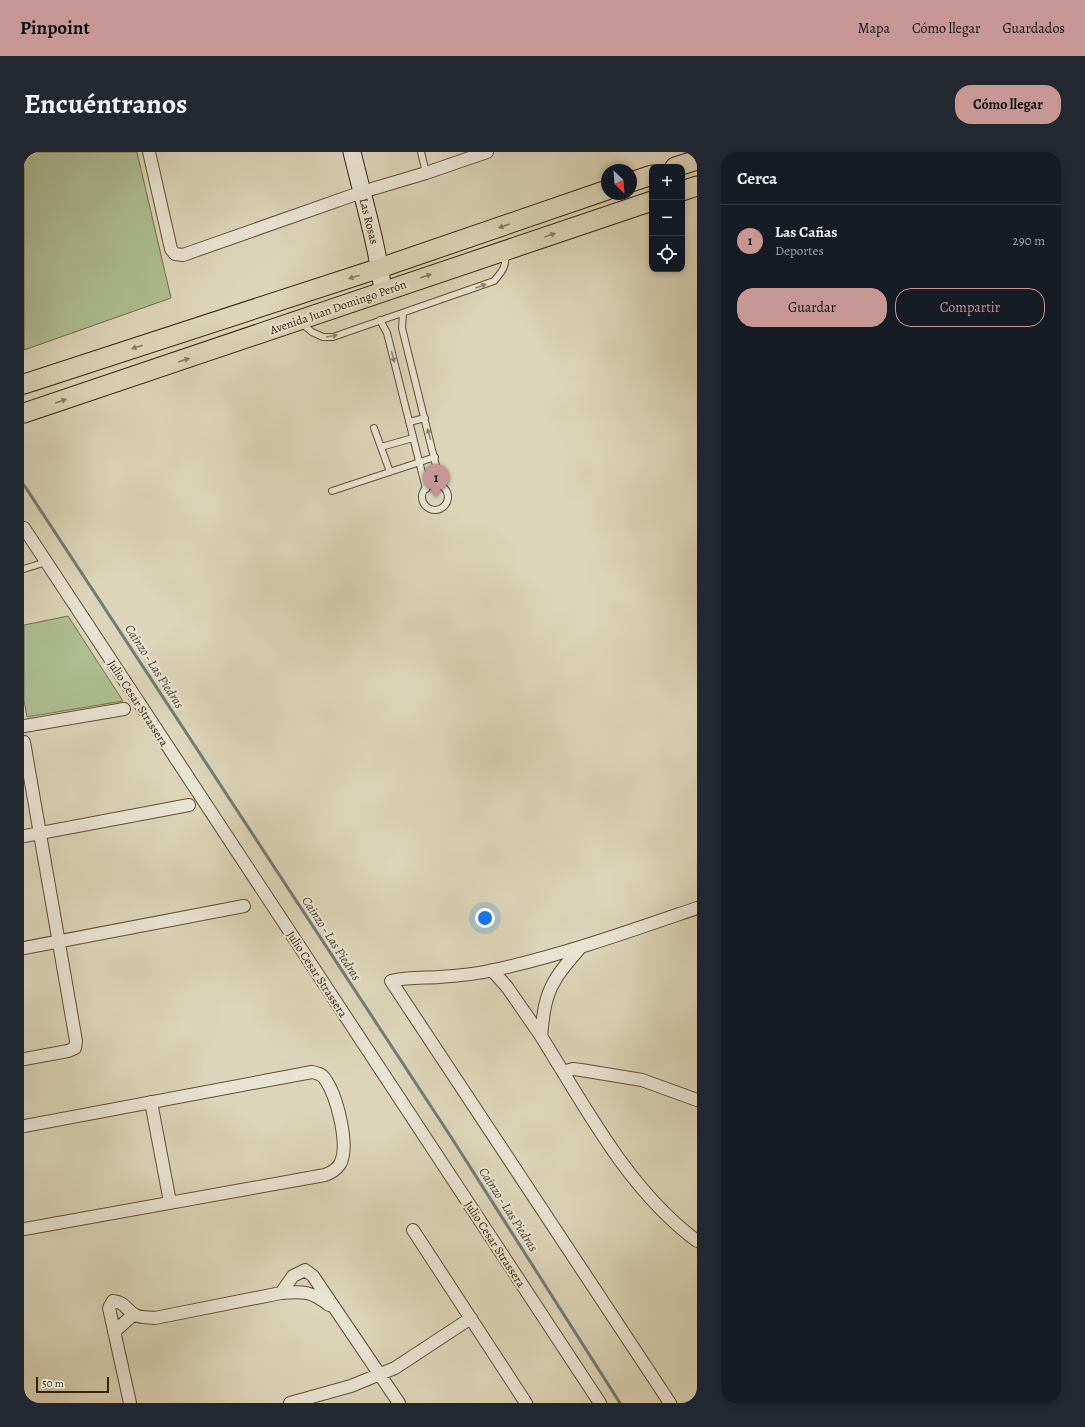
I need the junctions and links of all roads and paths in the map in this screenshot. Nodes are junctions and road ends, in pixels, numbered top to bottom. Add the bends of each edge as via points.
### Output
1 (149, 152) edge
2 (352, 152) edge
3 (421, 152) edge
4 (487, 152) edge
5 (696, 152) edge
6 (697, 158) edge
7 (682, 164) edge
8 (426, 173) junction
9 (649, 176) edge
10 (637, 180) edge
11 (697, 186) edge
12 (685, 190) edge
13 (362, 192) junction
14 (601, 192) edge
15 (649, 202) edge
16 (504, 250) junction
17 (380, 268) junction
18 (383, 291) junction
19 (402, 313) junction
20 (227, 318) junction
21 (380, 320) junction
22 (298, 321) junction
23 (235, 343) junction
24 (24, 384) edge
25 (24, 413) edge
26 (425, 418) junction
27 (409, 422) junction
28 (374, 428) dead end
29 (413, 438) junction
30 (381, 447) junction
31 (434, 457) junction
32 (419, 463) junction
33 (390, 472) junction
34 (441, 486) junction
35 (426, 489) junction
36 (332, 491) dead end
37 (24, 528) edge
38 (46, 562) junction
39 (24, 569) edge
40 (124, 709) dead end
41 (24, 726) edge
42 (24, 742) edge
43 (189, 805) dead end
44 (39, 833) junction
45 (24, 836) edge
46 (244, 906) dead end
47 (697, 908) edge
48 (58, 942) junction
49 (24, 948) edge
50 (580, 948) junction
51 (492, 970) junction
52 (541, 1036) junction
53 (24, 1059) edge
54 (563, 1072) junction
55 (697, 1100) edge
56 (151, 1102) junction
57 (24, 1126) edge
58 (170, 1202) junction
59 (24, 1229) edge
60 (413, 1230) dead end
61 (697, 1242) edge
62 (281, 1293) junction
63 (334, 1308) junction
64 (134, 1314) junction
65 (471, 1318) junction
66 (114, 1332) junction
67 (381, 1375) junction
68 (130, 1403) edge
69 (290, 1403) edge
70 (399, 1403) edge
71 (526, 1403) edge
72 (600, 1403) edge
73 (670, 1403) edge

1 - 13 street via 171,249 175,254 183,255
2 - 13 street, Las Rosas
3 - 8 lane
4 - 8 street
5 - 6 lane
6 - 7 main road
8 - 13 street
9 - 10 main road
11 - 12 main road
13 - 17 street, Las Rosas
14 -> 17 main road, Avenida Juan Domingo Perón
16 -> 15 main road, Avenida Juan Domingo Perón
18 -> 16 main road, Avenida Juan Domingo Perón
19 -> 16 lane via 494,281 503,270 506,258
17 - 18 street, Las Rosas
17 -> 20 main road, Avenida Juan Domingo Perón
18 - 22 main road, Avenida Juan Domingo Perón
19 - 21 lane
19 - 26 lane via 402,328
20 - 23 main road
20 -> 24 main road, Avenida Juan Domingo Perón
22 -> 21 lane via 312,332 323,337 333,337
21 -> 27 lane via 387,333
22 - 23 main road, Avenida Juan Domingo Perón
25 -> 23 main road, Avenida Juan Domingo Perón
26 - 27 lane
31 -> 26 lane
27 - 29 lane
28 - 30 lane
29 - 30 lane
29 - 32 lane
30 - 33 lane
31 - 32 lane
31 - 34 lane
32 - 33 lane
32 - 35 lane
33 - 36 lane
34 - 35 lane via 433,485
34 - 35 lane via 447,491 448,499 444,507 436,510 428,508 423,501
37 - 38 street, Julio Cesar Strassera
38 - 39 lane
38 - 72 street, Julio Cesar Strassera
40 - 41 street
42 - 44 street
43 - 44 street
44 - 45 street
44 - 48 street
46 - 48 street
47 - 50 street
48 - 49 street
48 - 53 street via 76,1041 75,1048
50 - 51 street
50 - 52 street via 554,982 543,1011
51 - 52 street
51 - 73 street via 458,976 404,978 391,981
52 - 54 street
54 - 55 street via 573,1069 636,1079
54 - 61 street via 631,1174 657,1205
56 - 57 street
56 - 58 street
56 - 58 street via 312,1072 325,1078 339,1110 342,1157 339,1166 332,1172
58 - 59 street
60 - 65 street
62 - 63 street via 312,1294
62 - 63 street via 294,1276 305,1270 313,1276
62 - 64 street via 155,1318
63 - 67 street
64 - 66 street
64 - 66 street via 119,1301 113,1301 109,1308
65 - 67 street
65 - 71 street
66 - 68 street
67 - 69 street
67 - 70 street

